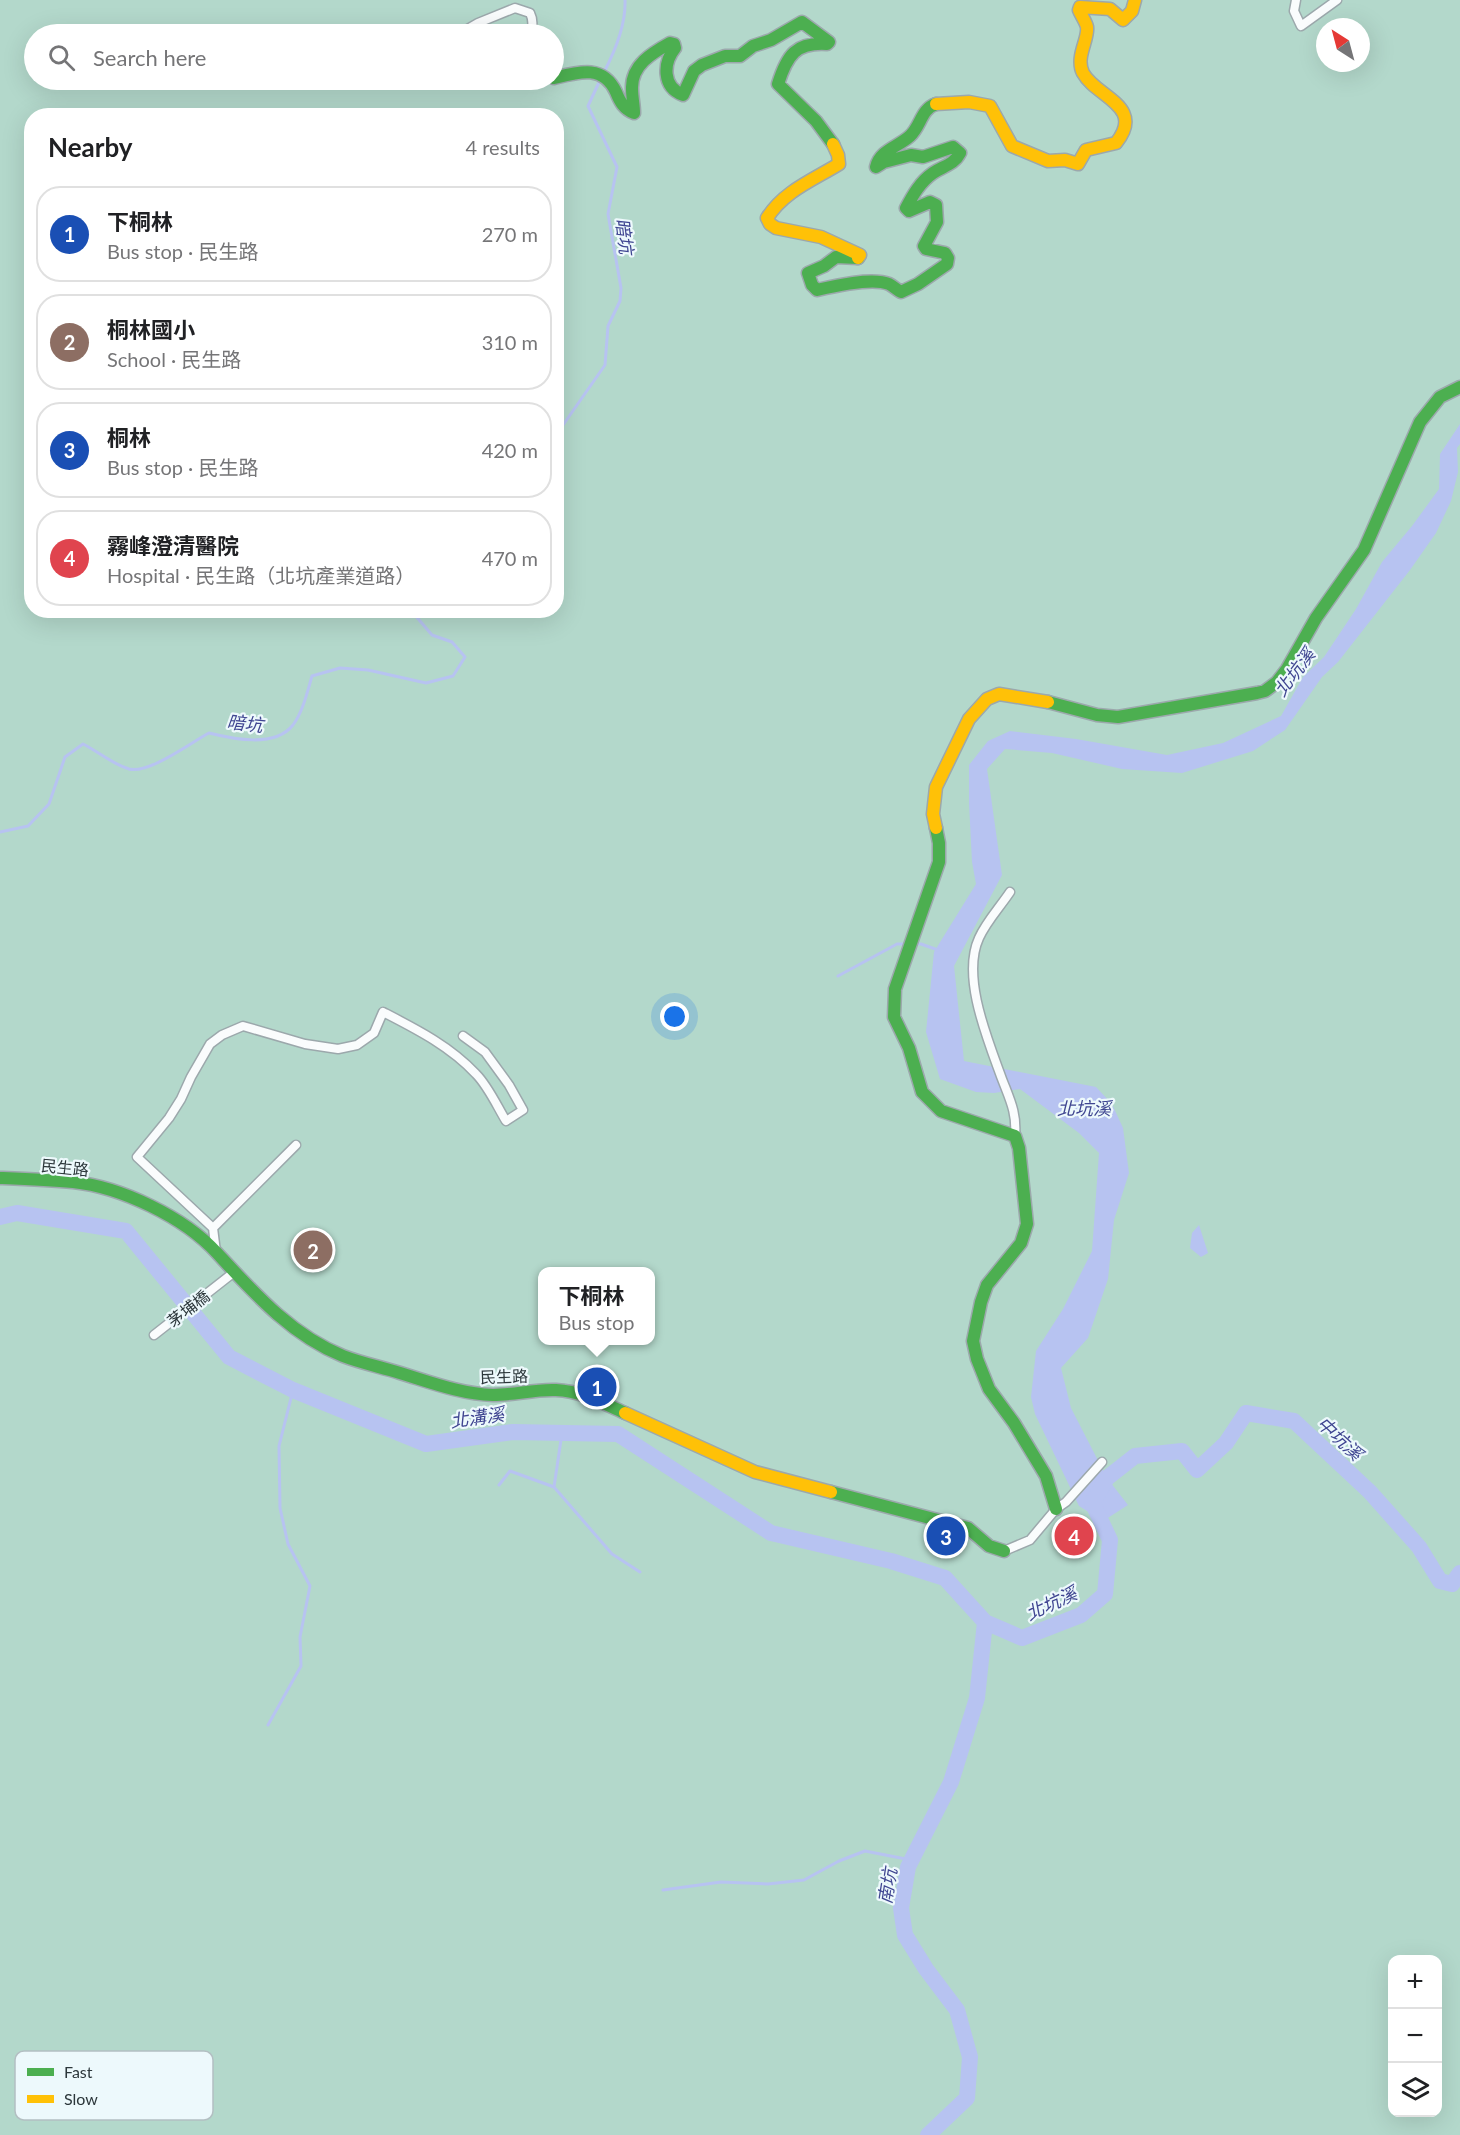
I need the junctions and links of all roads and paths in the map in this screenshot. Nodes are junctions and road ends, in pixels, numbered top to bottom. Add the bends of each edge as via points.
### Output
1 (1135, 0) edge
2 (1296, 0) edge
3 (1336, 0) edge
4 (476, 24) edge
5 (532, 24) edge
6 (564, 75) edge
7 (1460, 387) edge
8 (1010, 892) dead end
9 (463, 1036) dead end
10 (1015, 1136) junction
11 (296, 1145) dead end
12 (0, 1178) edge
13 (213, 1228) junction
14 (216, 1252) junction
15 (233, 1273) junction
16 (157, 1332) dead end
17 (1102, 1462) dead end
18 (1061, 1506) junction
19 (1004, 1551) joint

1 - 6 street via 1132,11 1123,20 1110,9 1085,6 1079,10 1088,29 1080,62 1083,71 1123,112 1125,125 1115,144 1086,150 1078,164 1048,161 1012,146 990,106 962,102 932,105 911,135 878,161 876,167 953,147 960,153 959,158 930,175 917,188 906,208 909,211 930,202 936,204 937,225 924,246 945,253 947,264 901,292 887,283 817,290 808,273 836,257 860,255 821,237 776,228 767,218 786,197 839,164 840,158 830,140 777,84 783,66 800,48 808,43 829,42 802,22 740,56 725,56 702,65 694,71 683,95 670,85 664,69 674,44 657,50 643,60 634,75 634,113 622,104 608,78 585,72
2 - 3 street via 1294,11 1301,26
4 - 5 street via 515,8 530,13
7 - 10 street via 1440,397 1420,422 1364,550 1316,618 1287,669 1265,691 1118,717 999,694 987,699 969,718 936,787 933,814 939,862 895,988 894,1017 909,1048 921,1092 941,1111
8 - 10 street via 979,937 973,959 976,995 1017,1119
9 - 13 street via 485,1052 523,1110 506,1121 478,1075 449,1050 383,1012 374,1033 357,1045 338,1049 243,1026 210,1044 169,1118 137,1157
10 - 18 street via 1027,1224 1021,1243 987,1285 973,1341 989,1389 1014,1423
11 - 13 street
12 - 14 street, 民生路 via 75,1182 118,1192 174,1218
13 - 14 street
14 - 15 street, 民生路
15 - 16 street, 茅埔橋
15 - 19 street, 民生路 via 278,1316 343,1356 465,1392 493,1395 557,1390 585,1395 755,1472 968,1528 988,1545
17 - 18 street
18 - 19 street via 1030,1540

